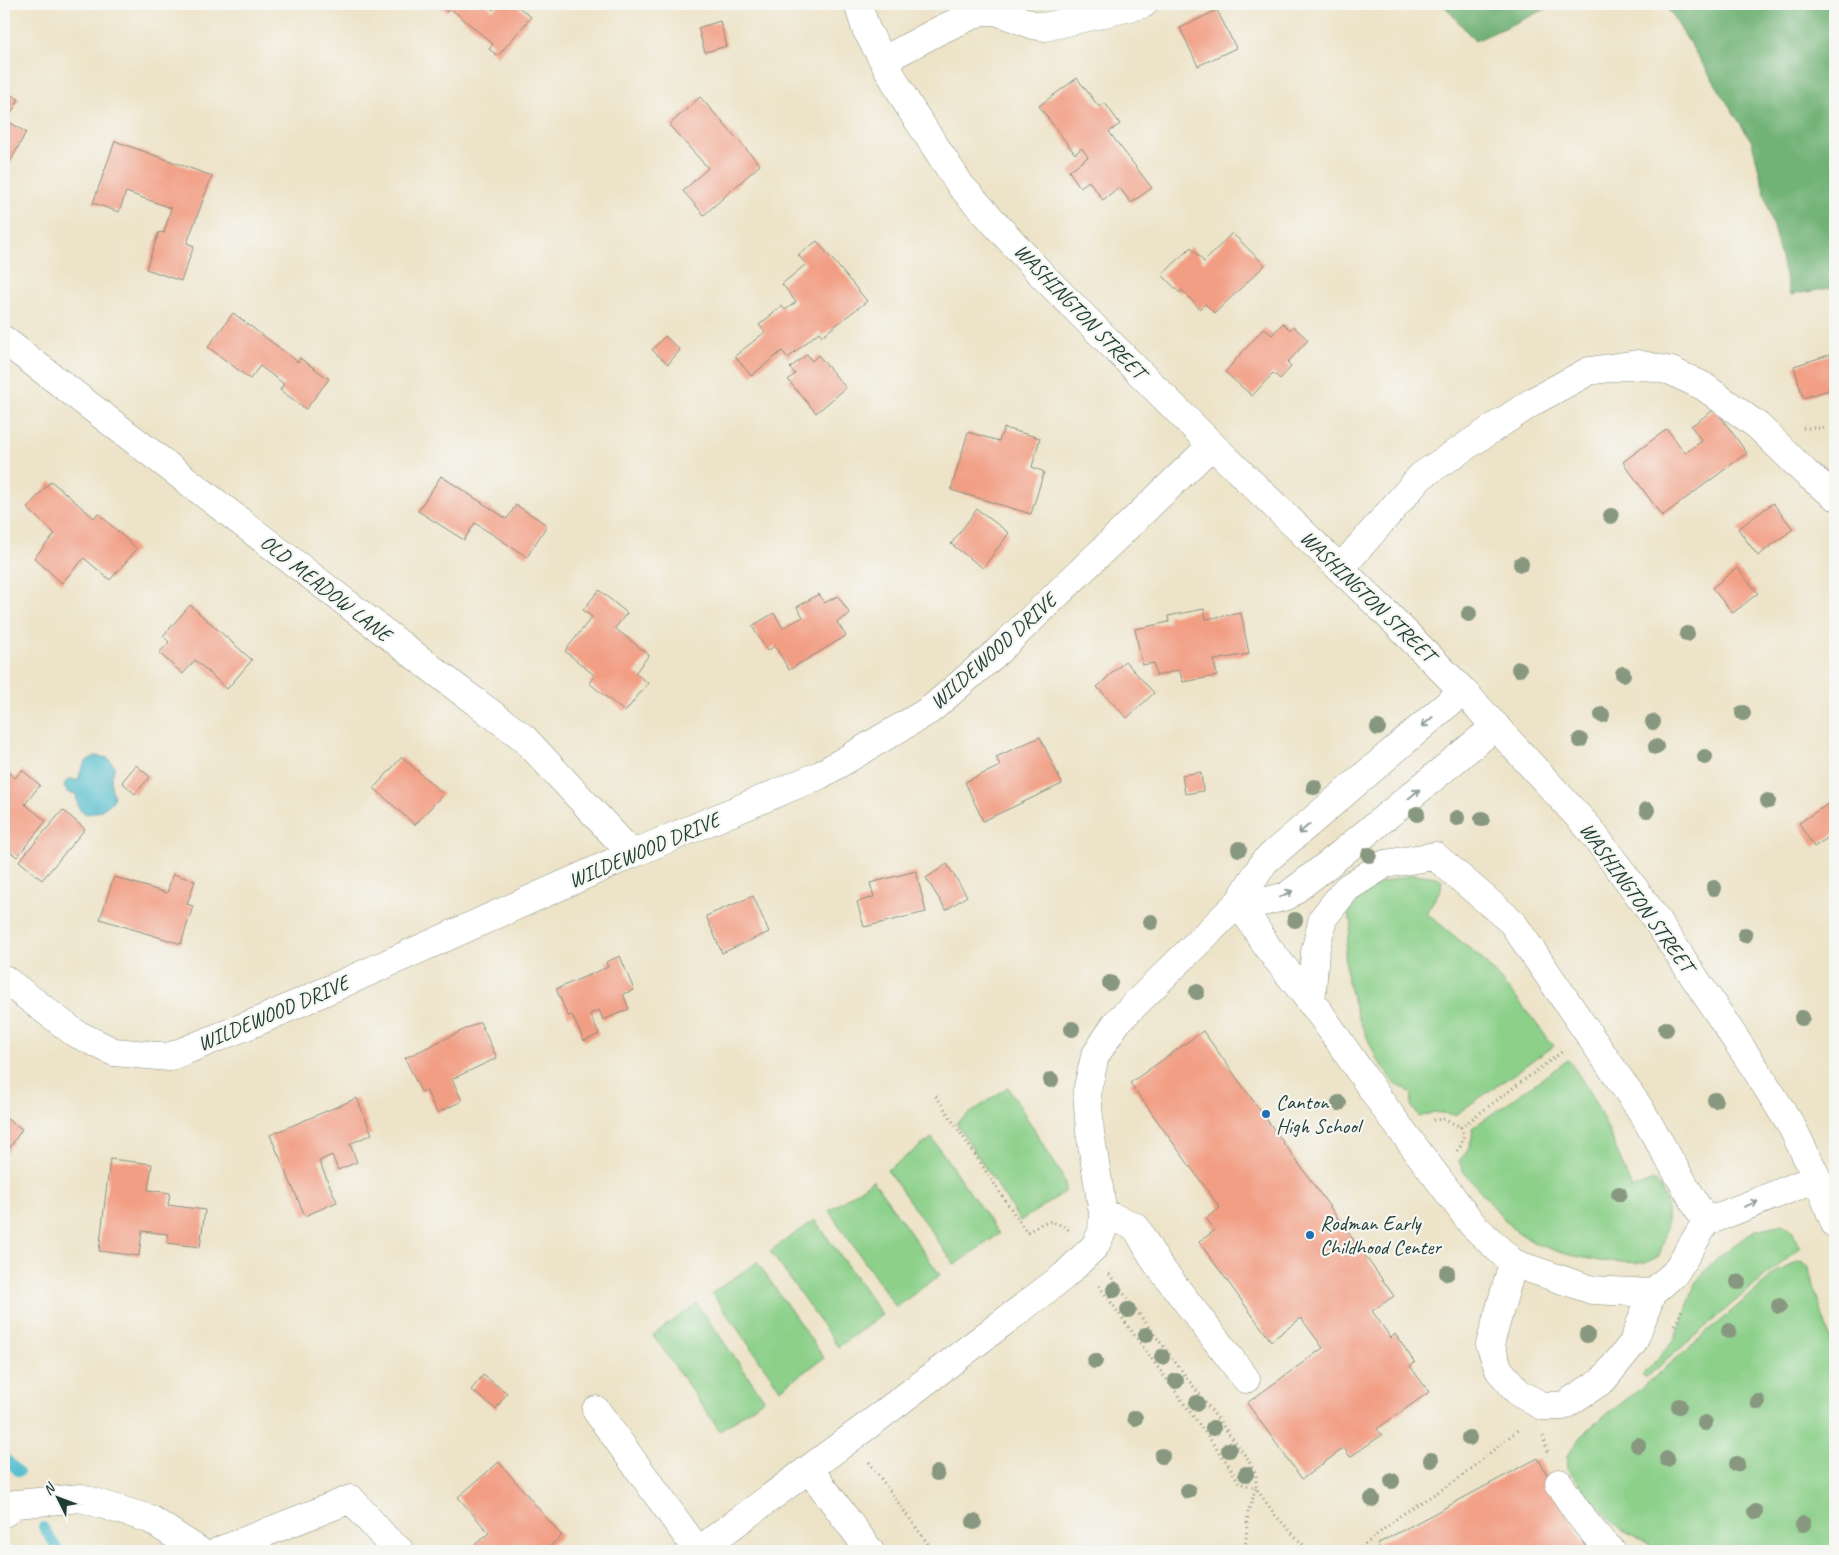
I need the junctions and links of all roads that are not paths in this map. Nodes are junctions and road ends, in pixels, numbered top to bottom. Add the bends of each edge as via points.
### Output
1 (858, 4) edge
2 (1144, 4) edge
3 (884, 60) junction
4 (4, 340) edge
5 (1212, 445) junction
6 (1835, 496) edge
7 (1340, 568) junction
8 (1463, 690) junction
9 (1496, 726) junction
10 (632, 854) junction
11 (1239, 902) junction
12 (4, 980) edge
13 (1311, 1003) junction
14 (1817, 1178) junction
15 (1103, 1213) junction
16 (1706, 1222) junction
17 (1835, 1224) edge
18 (1513, 1263) junction
19 (1652, 1293) junction
20 (1246, 1379) dead end
21 (596, 1410) dead end
22 (809, 1469) junction
23 (1559, 1483) dead end
24 (4, 1512) edge
25 (199, 1551) edge
26 (219, 1551) edge
27 (400, 1551) edge
28 (698, 1551) edge
29 (870, 1551) edge
30 (1612, 1551) edge

1 - 3 street, WASHINGTON STREET via 866,29
2 - 3 street via 1045,26 981,11
3 - 5 street, WASHINGTON STREET via 908,105 961,186 1042,275
4 - 10 street, OLD MEADOW LANE via 524,738
5 - 7 street, WASHINGTON STREET
5 - 10 street, WILDEWOOD DRIVE via 996,653 930,710 820,774
6 - 7 street via 1807,474 1758,426 1704,386 1671,370 1637,364 1589,371 1534,401 1421,476
7 - 8 street, WASHINGTON STREET
8 - 9 street, WASHINGTON STREET
8 -> 11 street via 1264,862
11 -> 9 street via 1263,902 1287,896
9 - 14 street, WASHINGTON STREET via 1588,827 1645,903 1792,1127
10 - 12 street, WILDEWOOD DRIVE via 261,1020 169,1057 114,1052 75,1033
11 - 13 street via 1268,948
11 - 15 street via 1117,1022 1095,1056 1088,1091 1090,1132
13 - 16 street via 1323,918 1346,888 1385,864 1434,856 1512,922 1640,1109
13 - 18 street via 1473,1225
16 -> 14 street
14 - 17 street, WASHINGTON STREET
15 - 20 street via 1136,1227 1156,1262
15 - 22 street via 1102,1232 1095,1246 1064,1276
16 - 19 street via 1675,1273
18 - 19 street via 1592,1290
18 - 19 street via 1490,1344 1499,1370 1519,1393 1542,1406 1563,1406 1603,1380 1633,1343
21 - 28 street
22 - 28 street
22 - 29 street
23 - 30 street via 1578,1514
24 - 25 street via 16,1504 81,1498 150,1519
26 - 27 street via 351,1499

